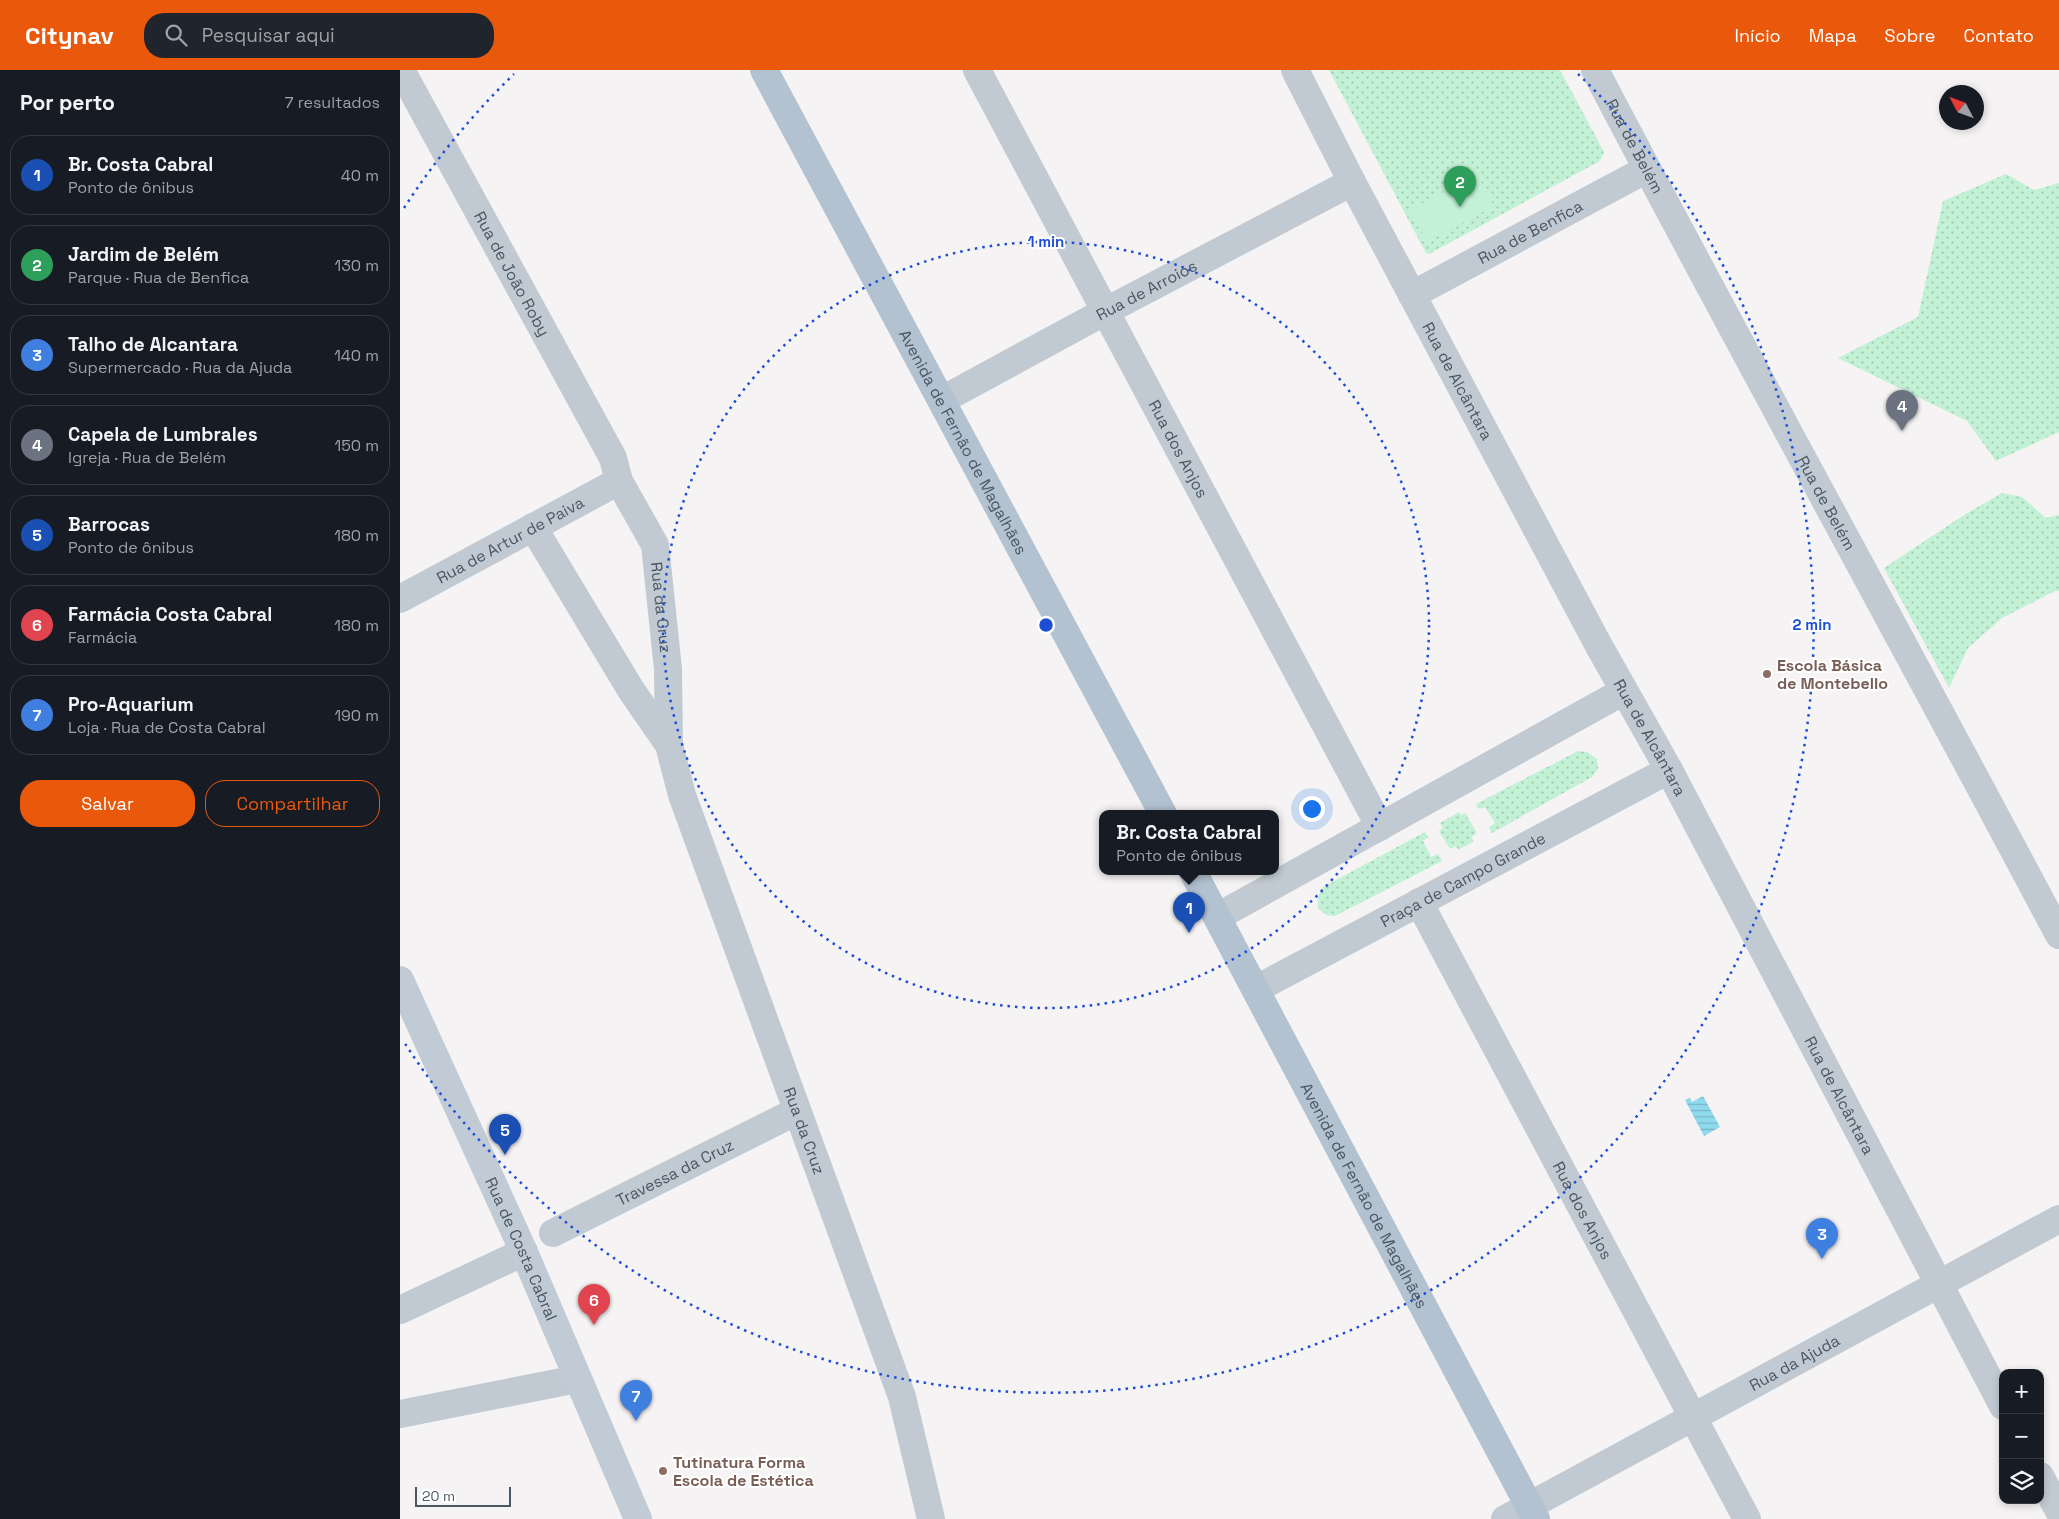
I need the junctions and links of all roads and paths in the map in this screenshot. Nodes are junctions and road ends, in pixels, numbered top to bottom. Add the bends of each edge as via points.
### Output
1 (400, 70) edge
2 (764, 70) edge
3 (977, 70) edge
4 (1295, 70) edge
5 (1595, 70) edge
6 (1647, 168) junction
7 (1352, 182) junction
8 (1412, 295) junction
9 (1104, 312) junction
10 (942, 400) junction
11 (619, 481) junction
12 (533, 527) junction
13 (400, 599) edge
14 (1624, 691) junction
15 (669, 745) junction
16 (1669, 770) junction
17 (1161, 810) edge
18 (1380, 827) junction
19 (1196, 875) edge
20 (1419, 902) junction
21 (1217, 917) junction
22 (2059, 935) edge
23 (400, 980) edge
24 (1256, 989) junction
25 (797, 1111) junction
26 (2059, 1220) edge
27 (553, 1233) dead end
28 (524, 1252) junction
29 (1938, 1285) junction
30 (400, 1310) edge
31 (578, 1379) junction
32 (1999, 1399) edge
33 (400, 1414) edge
34 (1695, 1417) junction
35 (2044, 1483) edge
36 (2059, 1511) edge
37 (1532, 1513) edge
38 (638, 1519) edge
39 (932, 1519) edge
40 (1505, 1519) edge
41 (1747, 1519) edge

1 - 11 street, Rua de João Roby via 613,458
2 - 10 main road, Avenida de Fernão de Magalhães
3 - 9 street, Rua dos Anjos
4 - 7 street, Rua de Alcântara
5 - 6 street, Rua de Belém
6 - 8 street, Rua de Benfica
6 - 22 street, Rua de Belém
7 - 8 street, Rua de Alcântara
7 - 9 street, Rua de Arroios
8 - 14 street, Rua de Alcântara
9 - 10 street, Rua de Arroios
9 - 18 street, Rua dos Anjos
10 - 17 main road, Avenida de Fernão de Magalhães
11 - 12 street, Rua de Artur de Paiva
11 - 15 street, Rua da Cruz via 655,545 668,669
12 - 13 street, Rua de Artur de Paiva
12 - 15 street, Rua da Cruz via 631,690
14 - 16 street, Rua de Alcântara
14 - 18 street
15 - 25 street, Rua da Cruz via 688,813
16 - 20 street, Praça de Campo Grande
16 - 29 street, Rua de Alcântara
18 - 21 street
19 - 21 main road, Avenida de Fernão de Magalhães
20 - 24 street, Praça de Campo Grande
20 - 34 street, Rua dos Anjos
21 - 24 main road, Avenida de Fernão de Magalhães
23 - 28 main road, Rua de Costa Cabral
24 - 37 main road, Avenida de Fernão de Magalhães
25 - 27 street, Travessa da Cruz
25 - 39 street, Rua da Cruz via 902,1397
26 - 29 street, Rua da Ajuda
28 - 30 street
28 - 31 main road, Rua de Costa Cabral
29 - 32 street, Rua de Alcântara
29 - 34 street, Rua da Ajuda
31 - 33 street
31 - 38 main road, Rua de Costa Cabral
34 - 37 street, Rua da Ajuda
34 - 41 street, Rua dos Anjos
35 - 36 street
37 - 40 street, Rua da Ajuda

